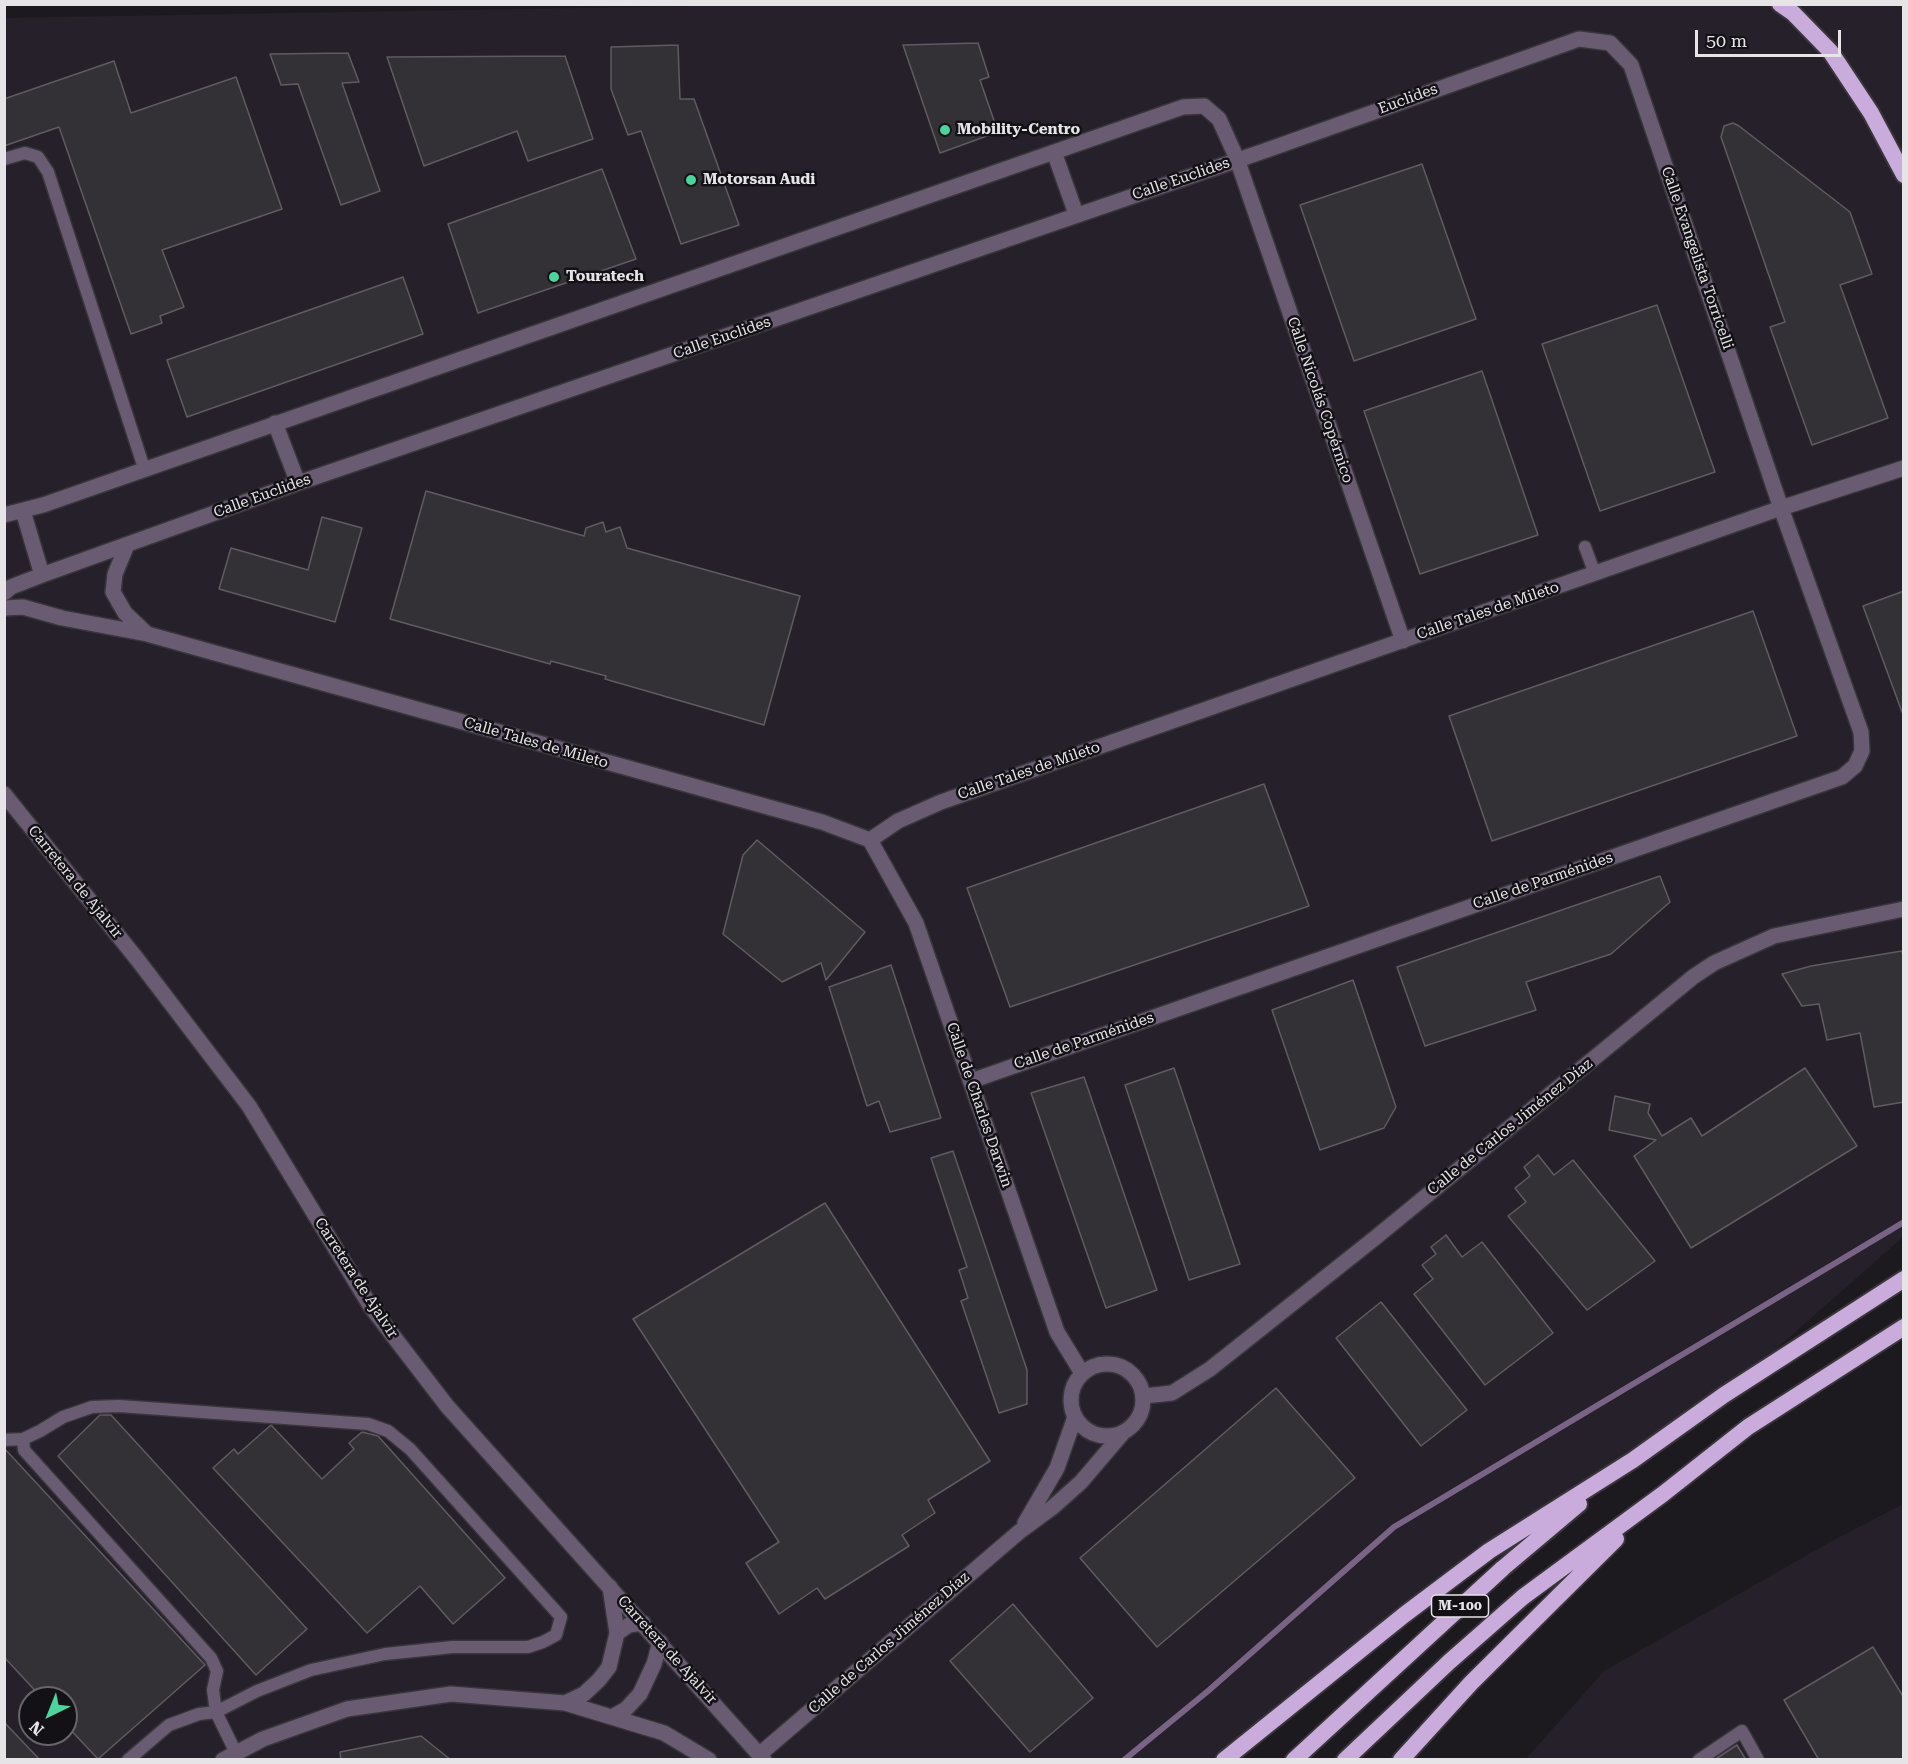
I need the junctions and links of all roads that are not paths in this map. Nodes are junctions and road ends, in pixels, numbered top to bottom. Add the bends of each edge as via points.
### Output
1 (1780, 4) edge
2 (1579, 39) joint
3 (1054, 152) junction
4 (4, 159) edge
5 (1237, 159) junction
6 (1904, 175) edge
7 (1076, 214) junction
8 (275, 423) junction
9 (144, 468) junction
10 (1904, 468) edge
11 (298, 483) junction
12 (1781, 508) junction
13 (23, 511) junction
14 (4, 515) edge
15 (127, 545) junction
16 (1585, 547) dead end
17 (1596, 574) junction
18 (42, 575) junction
19 (4, 593) edge
20 (4, 608) edge
21 (147, 634) junction
22 (1403, 641) junction
23 (5, 795) edge
24 (870, 840) junction
25 (1904, 909) edge
26 (971, 1081) junction
27 (1904, 1279) edge
28 (1904, 1327) edge
29 (1082, 1373) junction
30 (1144, 1396) junction
31 (1075, 1418) junction
32 (1122, 1434) junction
33 (23, 1439) junction
34 (4, 1440) edge
35 (1633, 1460) junction
36 (1663, 1494) junction
37 (1019, 1532) junction
38 (610, 1587) junction
39 (643, 1623) junction
40 (617, 1633) junction
41 (660, 1642) junction
42 (565, 1703) junction
43 (216, 1712) junction
44 (612, 1717) junction
45 (229, 1756) edge
46 (762, 1757) edge
47 (128, 1760) edge
48 (709, 1760) edge
49 (1224, 1760) edge
50 (1294, 1760) edge
51 (1346, 1760) edge
52 (1401, 1760) edge
53 (1699, 1760) edge
54 (1758, 1760) edge

1 - 6 highway via 1830,51 1871,113
2 - 5 street, Euclides
2 - 12 street, Calle Evangelista Torricelli via 1610,43 1631,65
3 - 5 street, Calle Euclides via 1183,106 1204,106 1219,119
3 - 7 street
3 - 8 street, Calle Euclides
4 - 9 lane via 25,153 38,157 48,172
5 - 7 street, Calle Euclides
5 - 22 street, Calle Nicolás Copérnico
7 - 11 street, Calle Euclides
8 - 9 street, Calle Euclides
8 - 11 street
9 - 13 street, Calle Euclides
10 - 12 street, Calle Tales de Mileto
11 - 15 street, Calle Euclides
12 - 17 street, Calle Tales de Mileto
12 - 26 street, Calle de Parménides via 1861,732 1859,759 1842,777
13 - 14 street, Calle Euclides
13 - 18 street
15 - 18 street, Calle Euclides
15 - 21 street, Calle Tales de Mileto via 115,574 113,592 124,613
16 - 17 lane
17 - 22 street, Calle Tales de Mileto
18 - 19 street, Calle Euclides
20 - 21 street, Calle Tales de Mileto via 23,607
21 - 24 street, Calle Tales de Mileto via 822,822
22 - 24 street, Calle Tales de Mileto via 941,802 898,821
23 - 38 street, Carretera de Ajalvir via 249,1106 371,1307 447,1406
24 - 26 street, Calle de Charles Darwin via 916,922
25 - 30 street, Calle de Carlos Jiménez Díaz via 1774,936 1714,963 1210,1369 1172,1393
26 - 29 street, Calle de Charles Darwin via 1056,1332
27 - 35 highway, M-100 via 1724,1395
28 - 36 highway, M-100 via 1748,1427
29 - 30 street via 1096,1365 1112,1364 1127,1370 1138,1381
29 - 31 street via 1070,1402
30 - 32 street via 1135,1425
31 - 32 street via 1087,1431 1104,1437
31 - 37 street, Calle de Carlos Jiménez Díaz via 1058,1468
32 - 37 street, Calle de Carlos Jiménez Díaz via 1081,1482
33 - 34 lane
33 - 43 lane via 24,1450 211,1658 218,1671 213,1690
33 - 43 lane via 63,1417 92,1407 368,1424 388,1431 410,1449 561,1617 556,1635 528,1647 453,1647 384,1654 311,1670
35 - 49 highway via 1489,1551
35 - 50 highway, M-100 via 1503,1568
36 - 51 highway, M-100 via 1522,1598
36 - 52 highway via 1479,1675
37 - 46 street, Calle de Carlos Jiménez Díaz
38 - 39 street, Carretera de Ajalvir
38 - 40 street
39 - 40 street via 629,1625
39 - 41 street, Carretera de Ajalvir
40 - 42 street via 609,1667 600,1680
41 - 44 street via 640,1694
41 - 46 street, Carretera de Ajalvir
42 - 44 street
42 - 45 street via 451,1694 347,1709 263,1739
43 - 45 lane
43 - 47 lane via 169,1725
44 - 48 street via 664,1733
53 - 54 lane via 1742,1731

